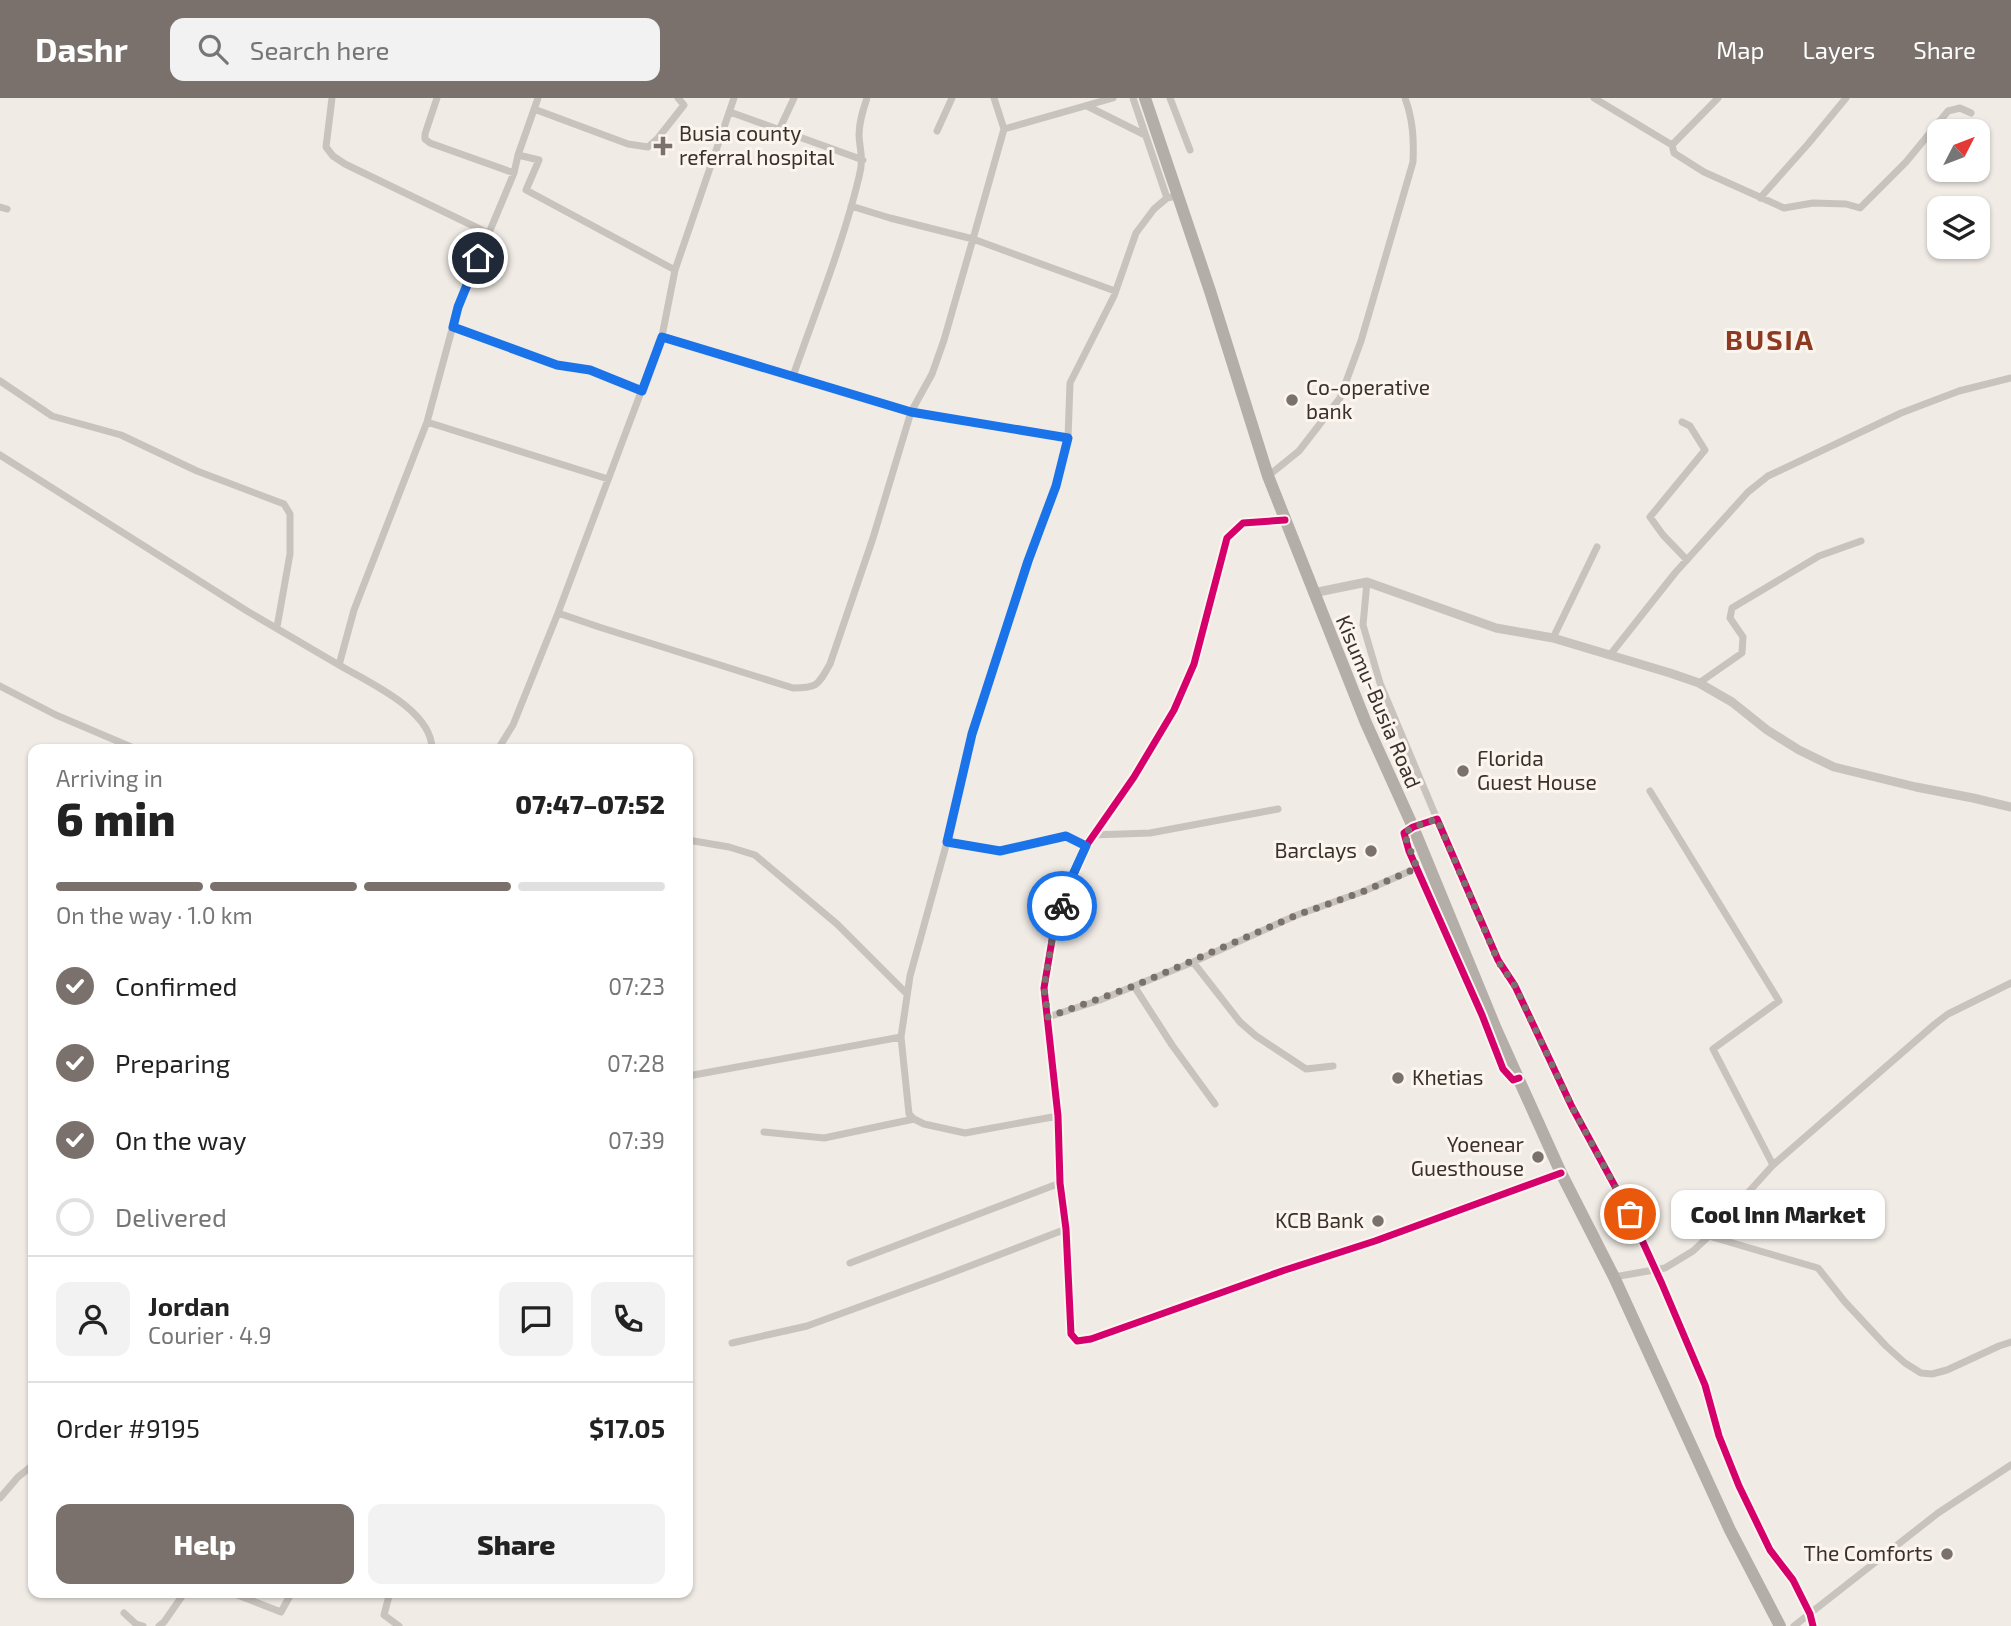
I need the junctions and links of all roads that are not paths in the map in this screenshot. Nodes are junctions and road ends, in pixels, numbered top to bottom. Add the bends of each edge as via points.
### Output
1 (332, 98) edge
2 (437, 98) edge
3 (538, 98) edge
4 (678, 98) edge
5 (734, 98) edge
6 (794, 98) edge
7 (867, 98) edge
8 (951, 98) edge
9 (994, 98) edge
10 (1113, 98) edge
11 (1133, 98) edge
12 (1145, 98) edge
13 (1170, 98) edge
14 (1405, 98) edge
15 (1594, 98) edge
16 (1718, 98) edge
17 (1846, 98) edge
18 (1087, 106) junction
19 (534, 109) junction
20 (730, 112) junction
21 (1971, 113) dead end
22 (1004, 129) junction
23 (779, 130) junction
24 (937, 131) dead end
25 (1146, 135) junction
26 (1672, 145) junction
27 (1190, 150) dead end
28 (518, 155) junction
29 (863, 160) junction
30 (514, 173) junction
31 (1177, 196) dead end
32 (1167, 198) junction
33 (1760, 198) junction
34 (851, 206) junction
35 (488, 233) junction
36 (973, 239) junction
37 (675, 270) junction
38 (1115, 291) junction
39 (453, 327) junction
40 (662, 337) junction
41 (793, 376) junction
42 (2011, 378) edge
43 (0, 381) edge
44 (642, 391) junction
45 (911, 412) junction
46 (427, 422) junction
47 (1682, 422) dead end
48 (1068, 438) junction
49 (0, 455) edge
50 (1268, 476) junction
51 (608, 479) junction
52 (1285, 520) junction
53 (1861, 541) dead end
54 (1597, 547) dead end
55 (1686, 560) junction
56 (1367, 582) junction
57 (1313, 593) junction
58 (558, 612) junction
59 (276, 627) junction
60 (1553, 638) junction
61 (1610, 655) junction
62 (339, 665) junction
63 (1699, 683) junction
64 (0, 686) edge
65 (124, 744) edge
66 (432, 744) edge
67 (501, 744) edge
68 (1650, 791) dead end
69 (2011, 807) edge
70 (1278, 809) dead end
71 (1437, 819) junction
72 (1413, 827) junction
73 (1093, 835) junction
74 (693, 841) edge
75 (947, 842) junction
76 (1086, 846) junction
77 (1417, 868) junction
78 (1193, 962) junction
79 (2011, 983) edge
80 (1134, 986) junction
81 (907, 994) junction
82 (1048, 1017) junction
83 (901, 1037) junction
84 (1333, 1066) dead end
85 (693, 1075) edge
86 (1519, 1078) junction
87 (1214, 1104) dead end
88 (1058, 1116) junction
89 (914, 1119) junction
90 (764, 1132) dead end
91 (1773, 1165) junction
92 (1561, 1173) junction
93 (1059, 1183) junction
94 (1066, 1229) junction
95 (1712, 1237) dead end
96 (850, 1263) dead end
97 (1656, 1271) junction
98 (1614, 1277) junction
99 (2011, 1342) edge
100 (732, 1343) dead end
101 (2011, 1465) edge
102 (28, 1469) edge
103 (0, 1498) edge
104 (180, 1598) edge
105 (245, 1598) edge
106 (289, 1598) edge
107 (388, 1598) edge
108 (124, 1613) dead end
109 (1810, 1614) junction
110 (161, 1624) edge
111 (143, 1626) edge
112 (172, 1626) edge
113 (399, 1626) edge
114 (1780, 1626) edge
115 (1794, 1626) edge
116 (1813, 1626) edge

1 - 35 street via 326,147 333,156
2 - 30 street via 425,139
3 - 19 street
4 - 19 street via 684,105 648,147
5 - 20 street
6 - 23 street
7 - 29 street via 859,137
8 - 24 street
9 - 22 street
10 - 18 street
11 - 25 street
12 - 50 highway, Kisumu-Busia Road
13 - 27 street
14 - 50 street via 1414,136 1413,162 1361,341 1340,398 1298,451
15 - 26 street
16 - 26 street
17 - 33 street
18 - 22 street
18 - 25 street
19 - 28 street
20 - 23 street
20 - 37 street
21 - 33 street via 1960,108 1948,111 1860,208 1813,203 1784,208
22 - 36 street
23 - 29 street
25 - 32 street
26 - 33 street via 1674,153 1704,172
28 - 30 street
28 - 37 street via 539,160 526,190
29 - 34 street
30 - 35 street
31 - 32 street
32 - 38 street via 1136,233
34 - 36 street
34 - 41 street
35 - 39 street
36 - 38 street
36 - 45 street via 944,340
37 - 40 street
38 - 48 street via 1070,383
39 - 44 street
39 - 46 street
40 - 41 street
40 - 44 street
41 - 45 street
42 - 55 street via 1900,413 1768,476
43 - 59 street via 52,416 121,435 197,471 284,504 289,514 290,554
44 - 51 street
45 - 48 street
45 - 58 street via 830,664 811,688 793,688
46 - 51 street
46 - 62 street via 354,610
47 - 55 street via 1690,426 1705,450 1650,517
48 - 75 street via 972,734
49 - 59 street
50 - 52 highway, Kisumu-Busia Road
51 - 58 street
52 - 57 highway, Kisumu-Busia Road
52 - 73 street via 1243,523 1227,538 1194,664 1174,710
53 - 63 street via 1819,556 1732,608 1730,618 1743,637 1742,653
54 - 60 street
55 - 61 street
56 - 57 street
56 - 60 street via 1496,628
56 - 71 street via 1366,636 1380,683
57 - 72 highway, Kisumu-Busia Road
58 - 67 street
59 - 62 street
60 - 61 street
61 - 63 street
62 - 66 street via 414,713
63 - 69 street via 1799,750 1834,766
64 - 65 street
68 - 91 street via 1779,1001 1713,1049
70 - 73 street via 1150,834
71 - 72 street
71 - 97 street via 1498,961 1515,986
72 - 77 street via 1404,833
72 - 86 highway, Kisumu-Busia Road
73 - 76 street
74 - 81 street via 755,855 837,924
75 - 76 street via 1000,851 1066,836
75 - 81 street
76 - 82 street via 1053,934 1044,988
77 - 78 street
77 - 86 street via 1503,1069 1513,1080
78 - 80 street
78 - 84 street via 1256,1036 1306,1069
79 - 91 street via 1948,1014
80 - 82 street
80 - 87 street
81 - 83 street
82 - 88 street
83 - 85 street
83 - 89 street via 909,1114
86 - 92 highway, Kisumu-Busia Road
88 - 89 street via 965,1133
88 - 93 street
89 - 90 street via 824,1138
91 - 97 street via 1700,1244
92 - 94 street via 1077,1341 1071,1334
92 - 98 highway, Kisumu-Busia Road
93 - 94 street
93 - 96 street
94 - 100 street via 807,1326
95 - 99 street via 1818,1268 1886,1346 1921,1373 1947,1370
97 - 98 street
97 - 109 street via 1740,1486 1770,1550 1793,1580
98 - 114 highway, Kisumu-Busia Road via 1730,1530
101 - 109 street via 1938,1513
102 - 103 street
104 - 110 street
105 - 106 street via 281,1612
107 - 113 street via 384,1615
108 - 111 street
109 - 115 street
109 - 116 street
110 - 112 street

